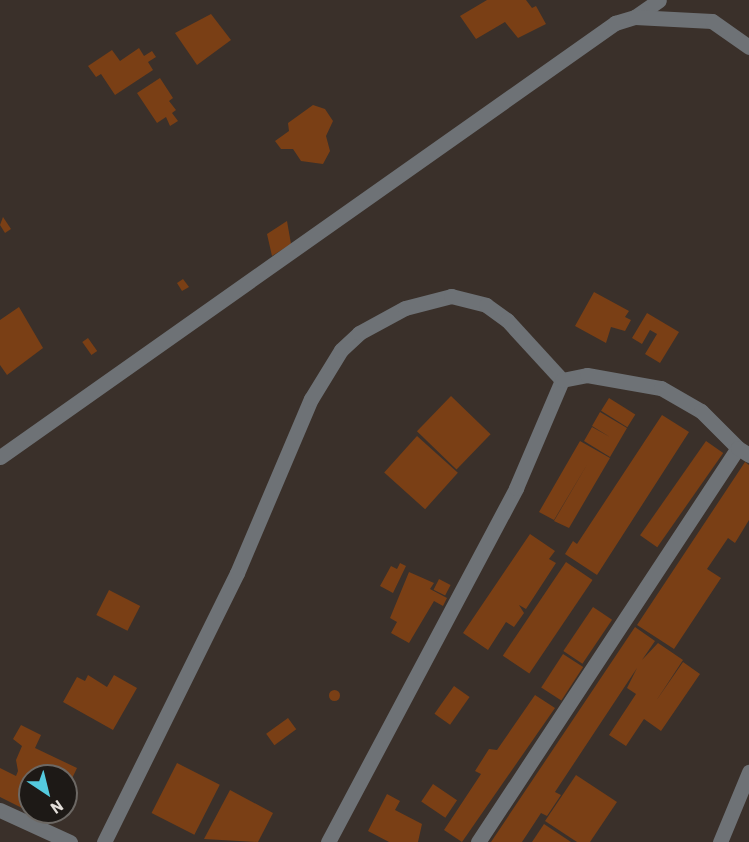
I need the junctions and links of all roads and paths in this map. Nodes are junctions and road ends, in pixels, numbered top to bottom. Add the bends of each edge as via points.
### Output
1 (659, 0) edge
2 (635, 17) junction
3 (749, 47) edge
4 (562, 380) junction
5 (744, 452) edge
6 (0, 457) edge
7 (749, 772) edge
8 (0, 810) edge
9 (48, 837) edge
10 (70, 842) edge
11 (104, 842) edge
12 (328, 842) edge
13 (478, 842) edge
14 (720, 842) edge

1 - 2 lane
2 - 3 lane via 712,21
2 - 6 lane via 591,38
4 - 5 lane via 587,375 661,388 701,411
4 - 11 lane via 507,320 486,305 451,296 405,308 359,333 341,350 311,399 237,573
4 - 12 lane via 516,488
5 - 13 lane
7 - 14 lane
8 - 9 lane
9 - 10 lane

